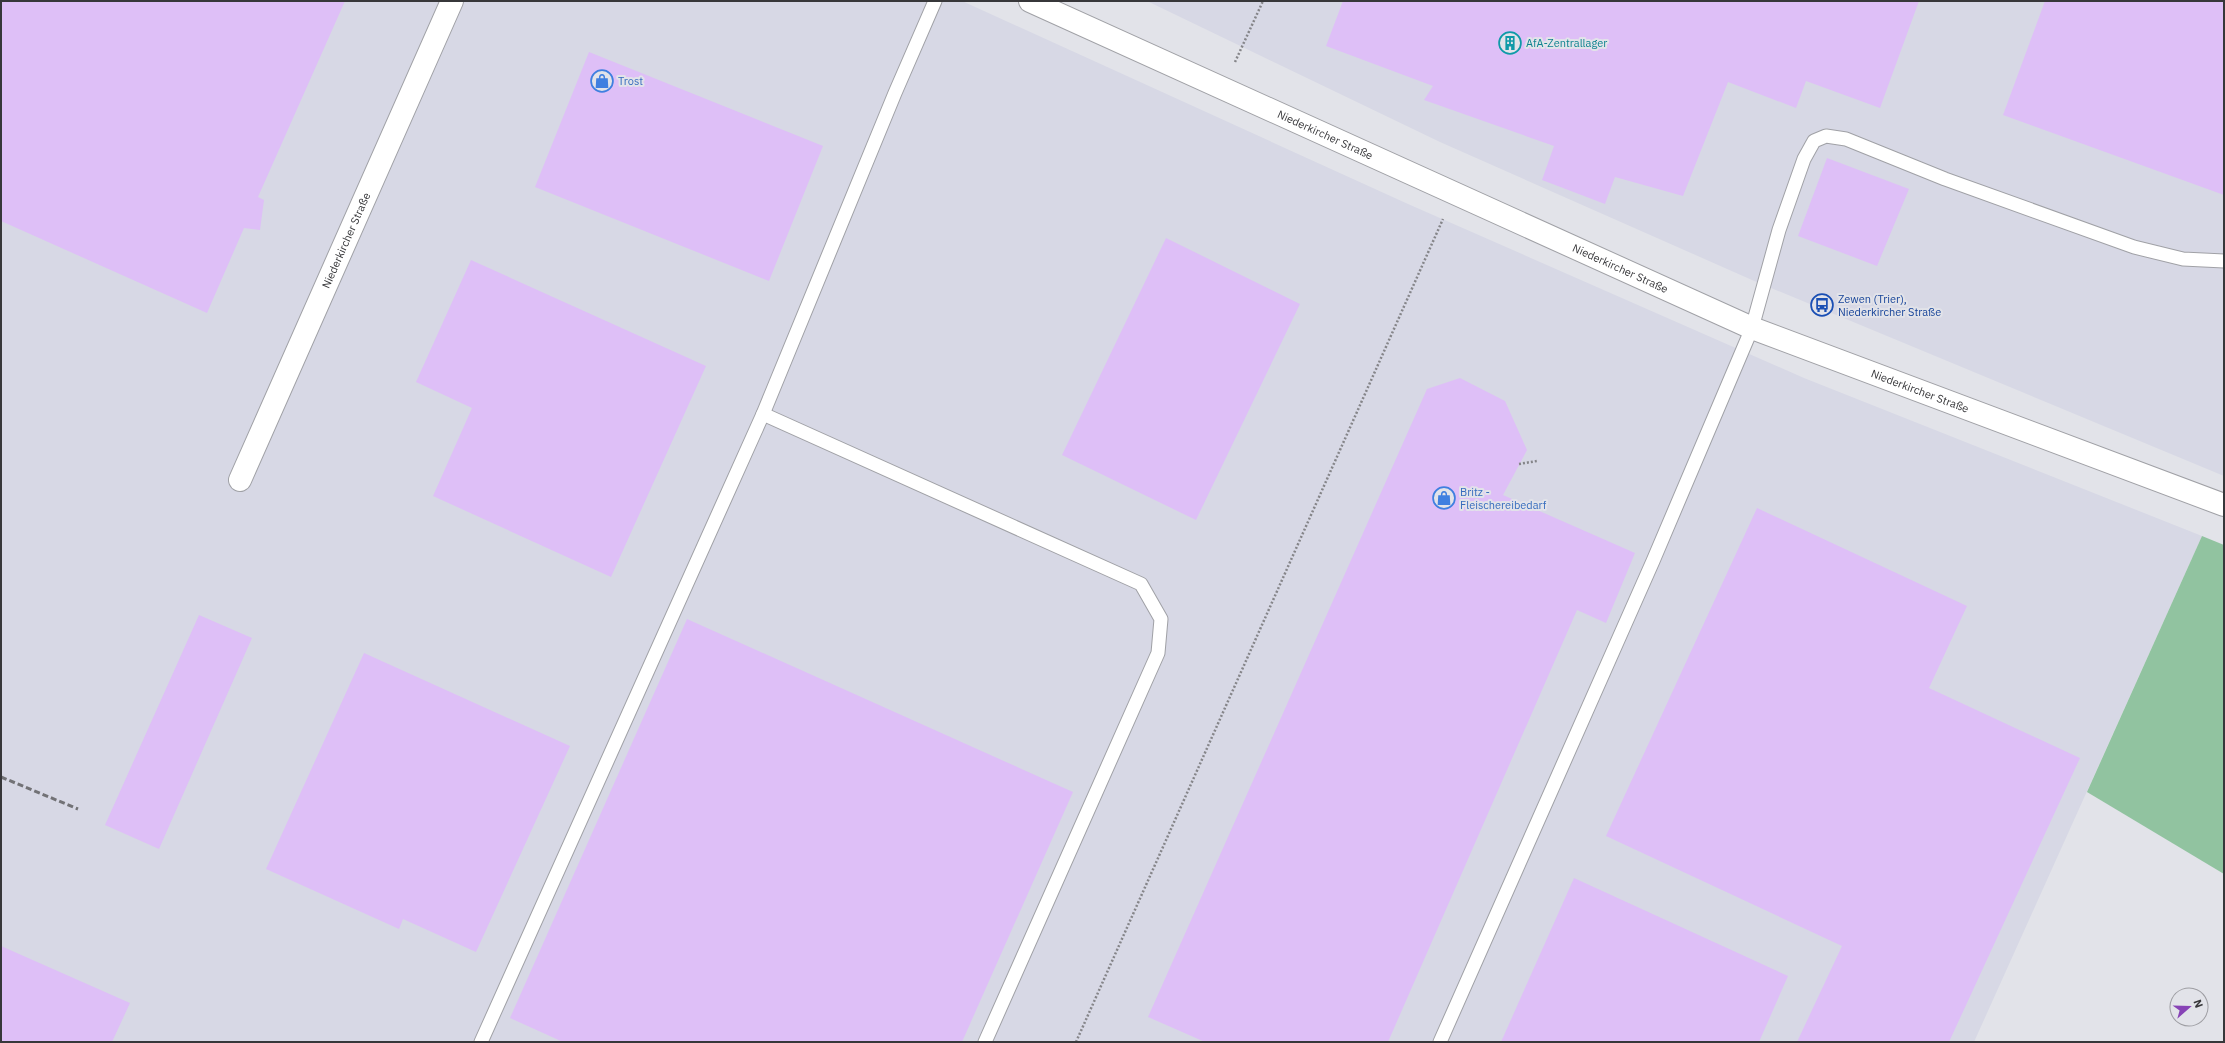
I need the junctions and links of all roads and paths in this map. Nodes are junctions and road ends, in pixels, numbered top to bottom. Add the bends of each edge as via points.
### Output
1 (452, 1) edge
2 (935, 1) edge
3 (1030, 1) edge
4 (1263, 1) edge
5 (1223, 88) junction
6 (1454, 195) junction
7 (2224, 262) edge
8 (1752, 328) junction
9 (764, 414) junction
10 (1537, 461) dead end
11 (1520, 464) dead end
12 (240, 480) dead end
13 (2224, 505) edge
14 (480, 1042) edge
15 (985, 1042) edge
16 (1076, 1042) edge
17 (1440, 1042) edge

1 - 12 street, Niederkircher Straße
2 - 9 lane
3 - 5 street, Niederkircher Straße
4 - 5 path
5 - 6 street, Niederkircher Straße
6 - 8 street, Niederkircher Straße
6 - 16 path
7 - 8 lane via 2183,259 2134,247 1945,179 1846,139 1826,136 1814,141 1804,159 1779,230
8 - 13 street, Niederkircher Straße
8 - 17 lane via 1653,561
9 - 14 lane
9 - 15 lane via 1141,584 1161,619 1158,653
10 - 11 path

